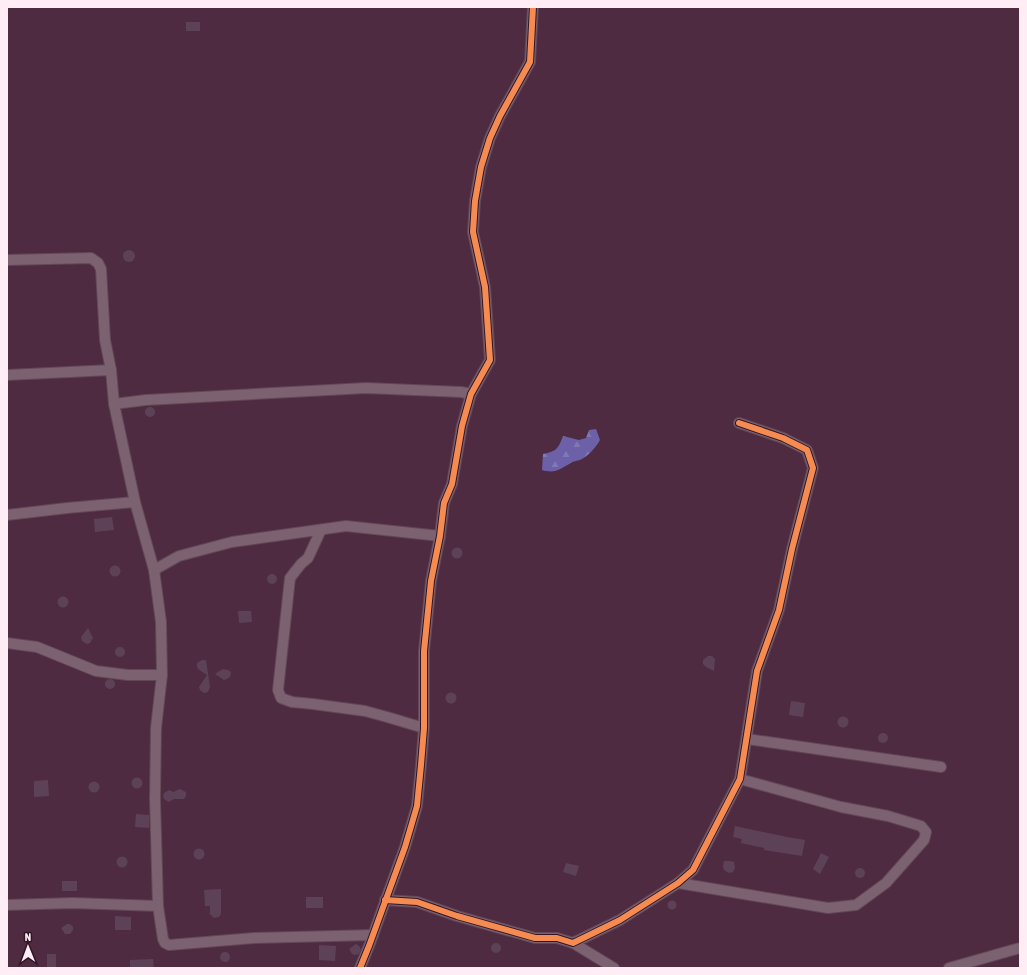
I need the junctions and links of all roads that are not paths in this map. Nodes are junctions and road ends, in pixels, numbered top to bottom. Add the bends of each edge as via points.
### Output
1 (533, 7) edge
2 (7, 260) edge
3 (111, 370) junction
4 (7, 375) edge
5 (471, 394) junction
6 (114, 404) junction
7 (739, 423) dead end
8 (135, 502) junction
9 (7, 515) edge
10 (321, 530) junction
11 (440, 536) junction
12 (154, 570) junction
13 (7, 643) edge
14 (162, 675) junction
15 (424, 728) junction
16 (747, 739) junction
17 (942, 767) dead end
18 (740, 779) junction
19 (678, 883) junction
20 (385, 900) junction
21 (7, 904) edge
22 (158, 906) junction
23 (373, 935) junction
24 (573, 943) junction
25 (1020, 948) edge
26 (360, 968) edge
27 (614, 968) edge
28 (949, 968) edge

1 - 5 street via 530,62 490,138 481,167 475,201 473,232 485,287 490,360
2 - 3 street via 91,258 98,263 101,269 104,340
3 - 4 street
3 - 6 street
5 - 6 street via 366,388
5 - 11 street via 462,426 452,484 444,503
6 - 8 street
7 - 16 street via 783,438 807,450 814,468 779,610 758,671
8 - 9 street
8 - 12 street
10 - 11 street via 346,526
10 - 12 street via 232,542 179,556
10 - 15 street via 308,558 290,578 278,690 281,698 292,702 387,716
11 - 15 street via 431,581 424,650
12 - 14 street via 161,622
13 - 14 street via 37,647 96,671 128,675
14 - 22 street via 156,728
15 - 20 street via 417,806
16 - 17 street
16 - 18 street
18 - 19 street via 693,870
18 - 19 street via 841,808 888,816 921,826 926,832 924,840 886,884 856,905 828,908
19 - 24 street via 620,920
20 - 23 street
20 - 24 street via 417,902 535,938 556,938
21 - 22 street
22 - 23 street via 163,939 169,945 254,938
23 - 26 street
24 - 27 street
25 - 28 street

